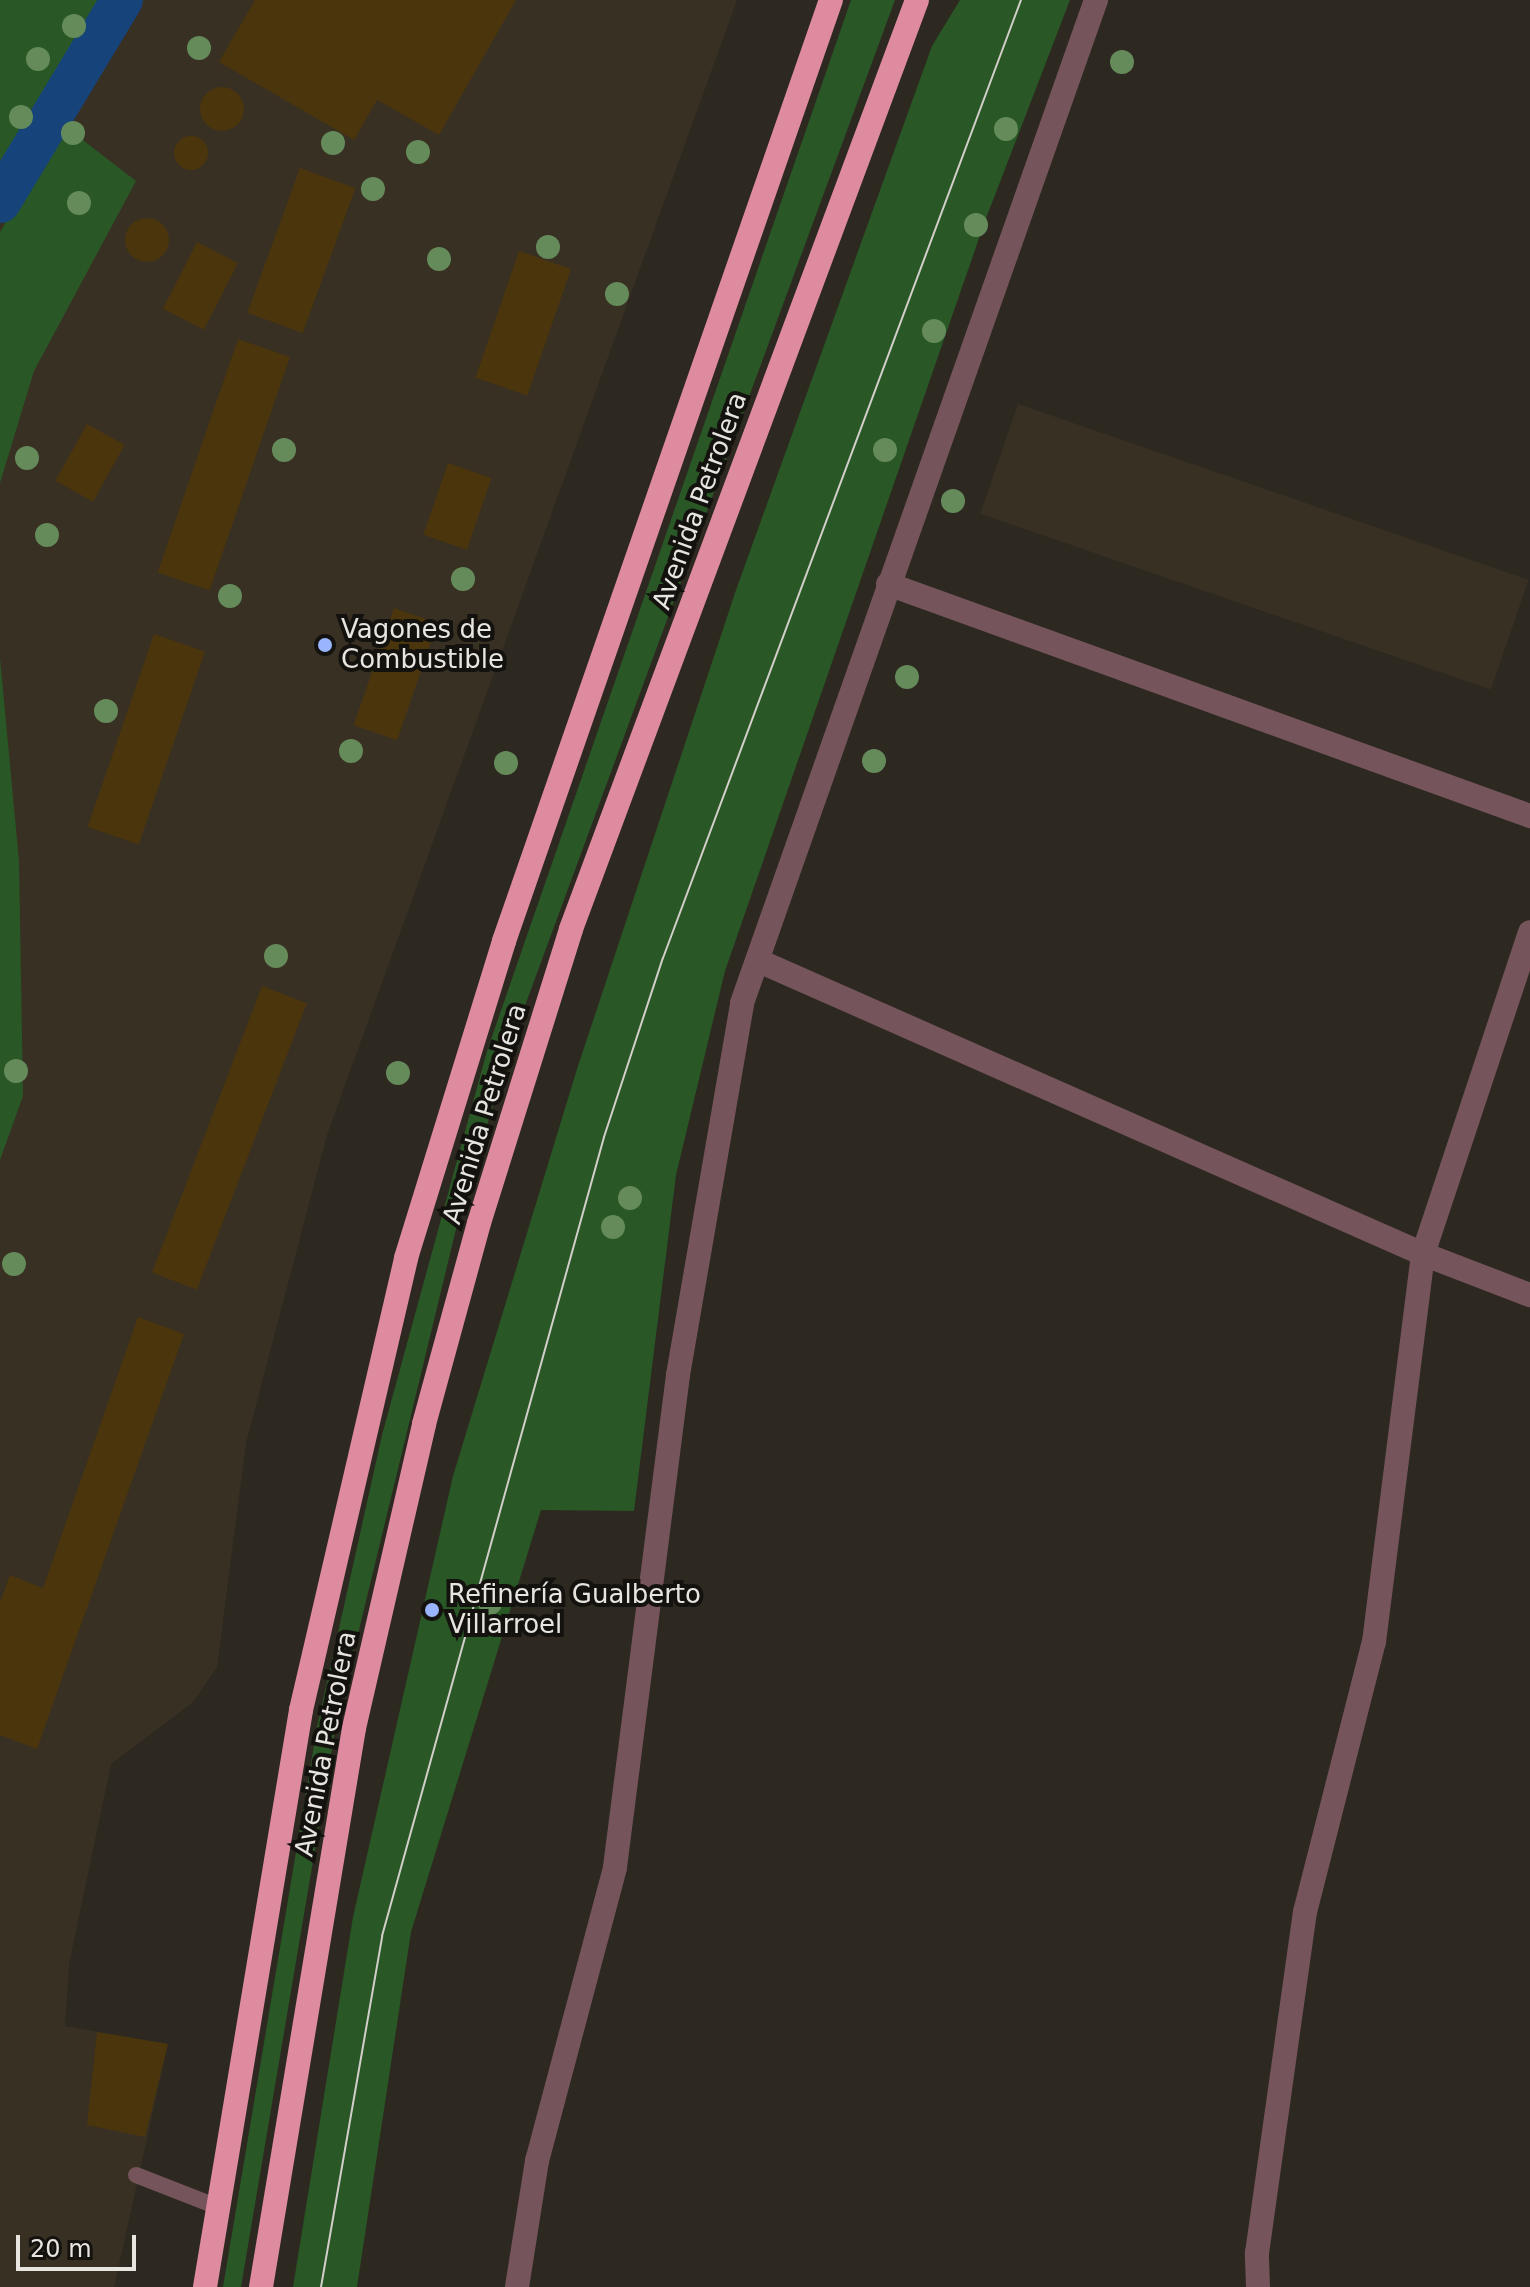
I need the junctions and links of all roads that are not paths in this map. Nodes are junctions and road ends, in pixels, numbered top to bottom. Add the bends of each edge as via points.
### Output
1 (831, 0) edge
2 (917, 0) edge
3 (1096, 0) edge
4 (888, 584) junction
5 (1530, 816) edge
6 (1530, 932) edge
7 (759, 961) junction
8 (1423, 1254) junction
9 (1530, 1295) edge
10 (136, 2175) dead end
11 (218, 2207) junction
12 (205, 2287) edge
13 (261, 2287) edge
14 (517, 2287) edge
15 (1258, 2287) edge

1 - 11 highway, Avenida Petrolera via 509,926 406,1258 301,1710
2 - 13 highway, Avenida Petrolera via 571,929 479,1223 424,1424 354,1728
3 - 4 street
4 - 5 street
4 - 7 street
6 - 8 street
7 - 8 street
7 - 14 street via 742,1003 678,1375 615,1867 537,2161
8 - 9 street
8 - 15 street via 1374,1642 1305,1912 1257,2253
10 - 11 lane
11 - 12 highway, Avenida Petrolera

